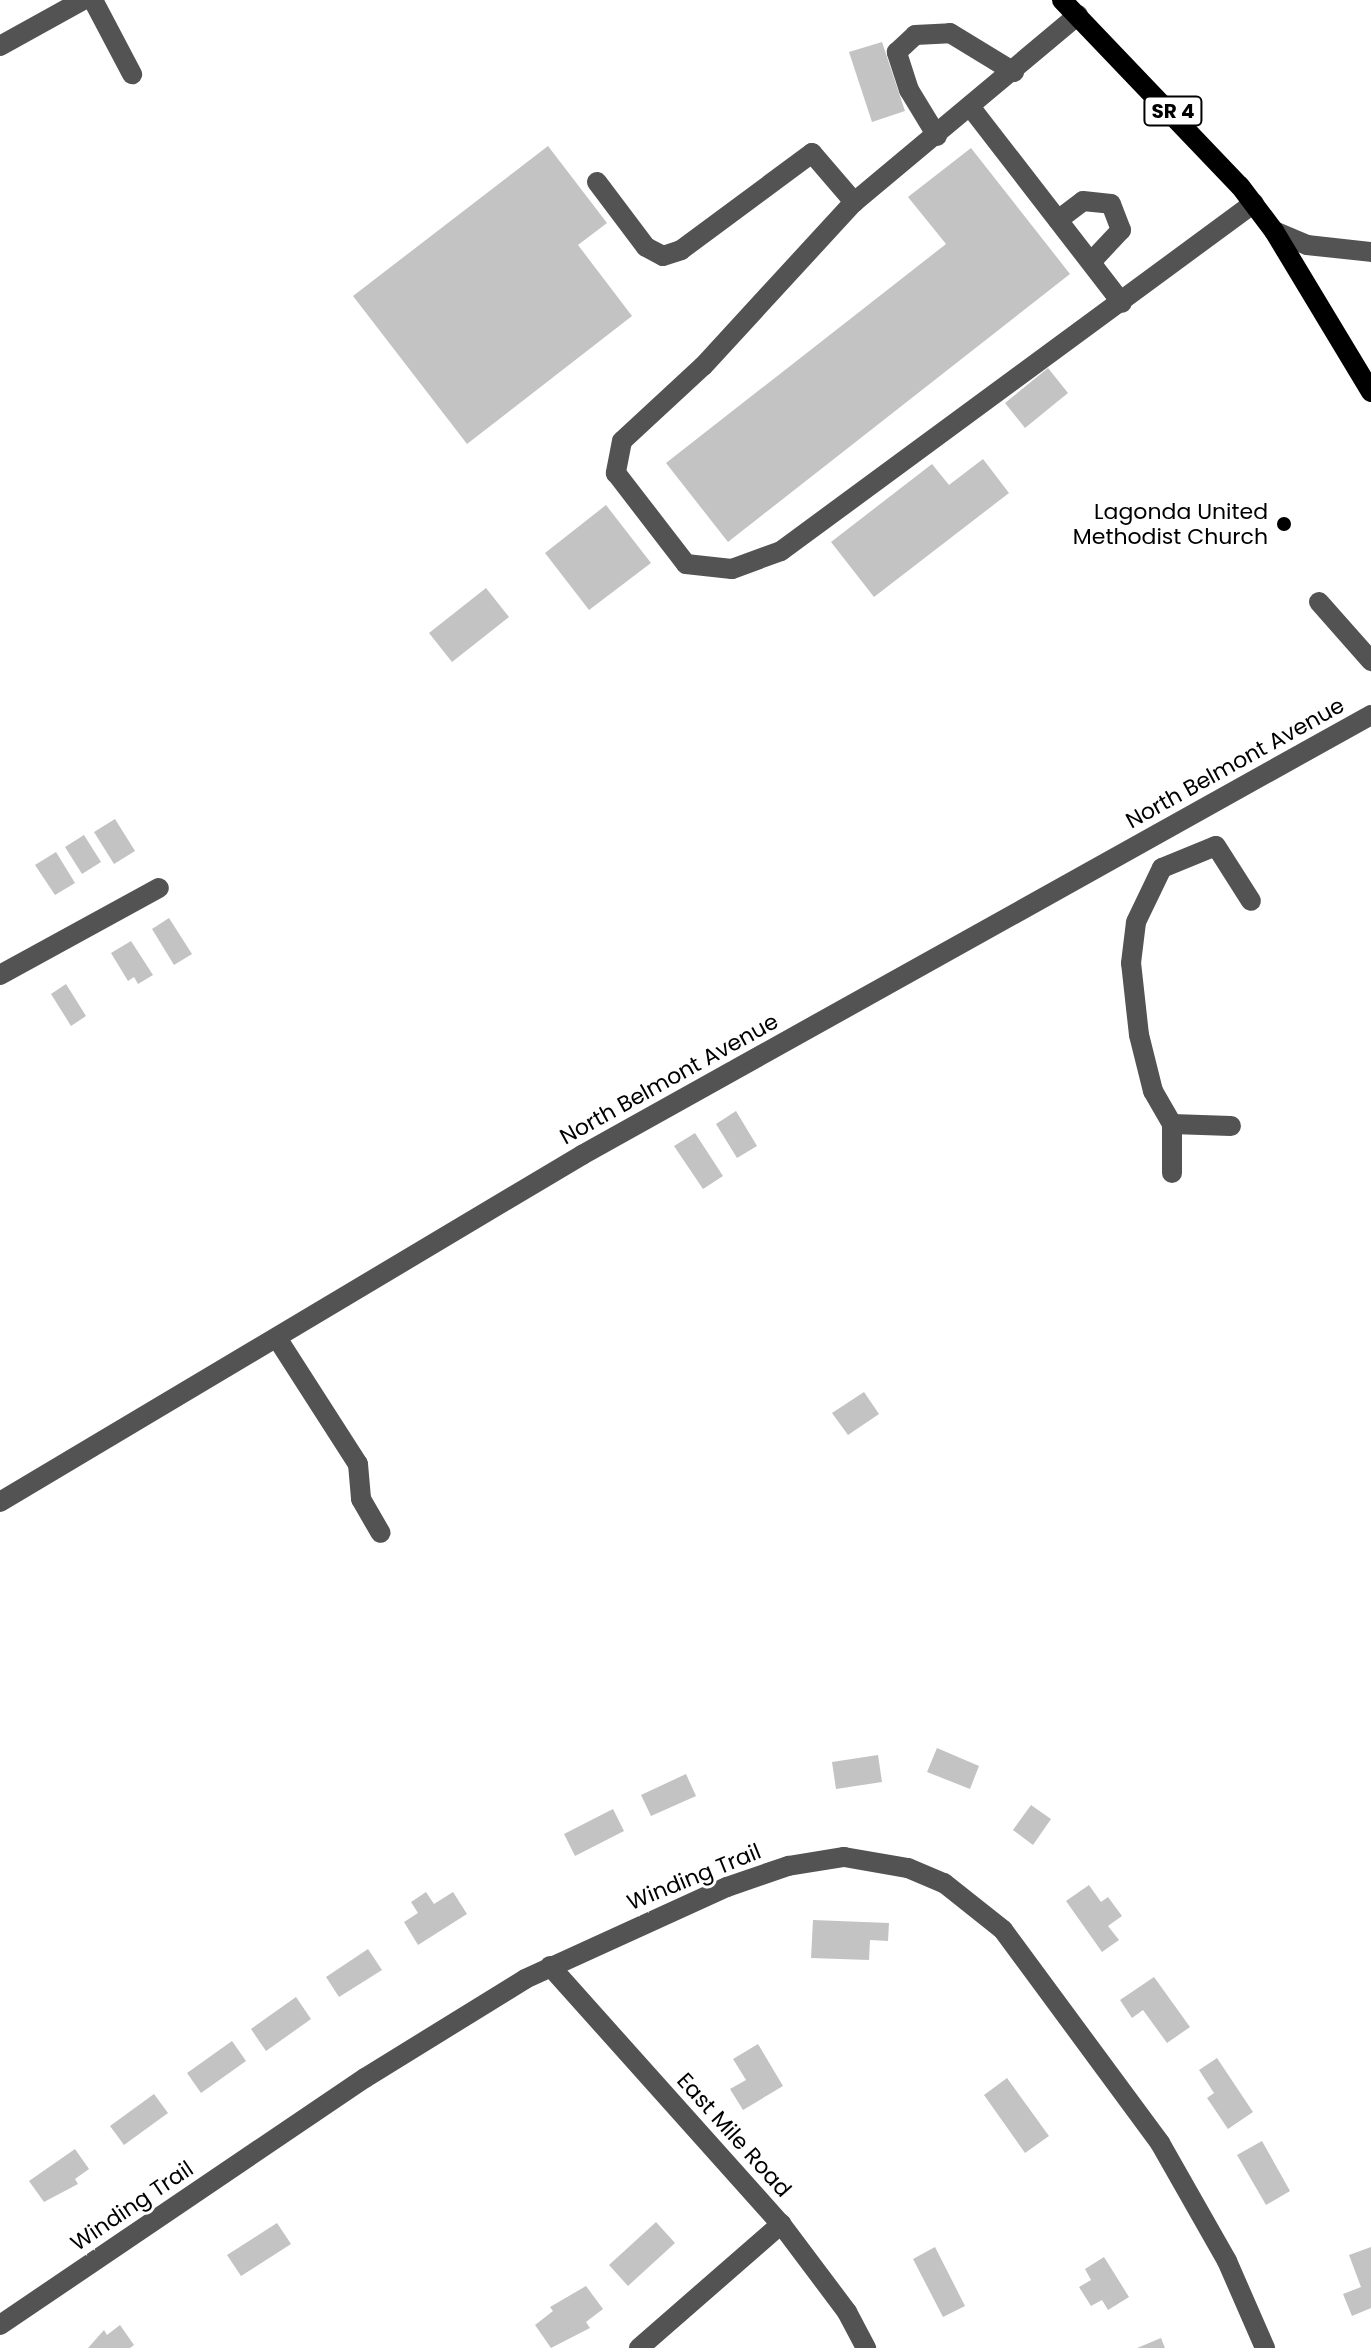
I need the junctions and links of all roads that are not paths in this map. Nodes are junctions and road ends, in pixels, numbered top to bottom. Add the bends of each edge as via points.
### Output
1 (83, 0) edge
2 (93, 0) edge
3 (1062, 0) edge
4 (1078, 15) junction
5 (0, 46) edge
6 (1014, 72) junction
7 (132, 74) dead end
8 (972, 109) junction
9 (937, 136) junction
10 (597, 182) dead end
11 (854, 202) junction
12 (1254, 203) junction
13 (1058, 220) junction
14 (1274, 231) junction
15 (1371, 252) edge
16 (1091, 262) junction
17 (1122, 303) junction
18 (1371, 392) edge
19 (1319, 602) dead end
20 (1371, 661) edge
21 (1371, 715) edge
22 (1148, 839) junction
23 (1165, 866) junction
24 (159, 888) dead end
25 (1251, 901) dead end
26 (0, 975) edge
27 (1172, 1124) junction
28 (1231, 1126) dead end
29 (1172, 1173) dead end
30 (277, 1338) junction
31 (0, 1502) edge
32 (381, 1533) dead end
33 (550, 1966) junction
34 (781, 2224) junction
35 (0, 2325) edge
36 (639, 2348) edge
37 (866, 2348) edge
38 (1265, 2348) edge

1 - 5 street
2 - 7 street
3 - 4 main road, SR 4
4 - 6 street
4 - 12 main road, SR 4
6 - 8 street
6 - 9 street via 950,33 915,35 897,52 909,90
8 - 9 street
8 - 13 street
9 - 11 street
10 - 11 street via 646,247 663,256 681,250 812,153
11 - 17 street via 703,366 622,441 616,473 686,564 732,569 781,551
12 - 14 main road, SR 4
12 - 17 street
13 - 16 street
13 - 16 street via 1083,201 1111,204 1121,230
14 - 15 street via 1307,245
14 - 18 main road, SR 4
16 - 17 street
19 - 20 street
21 - 22 street, North Belmont Avenue
22 - 23 street
22 - 30 street, North Belmont Avenue via 582,1155
23 - 25 street via 1216,846
23 - 27 street via 1148,887 1131,963 1147,1069
24 - 26 street
27 - 28 street
27 - 29 street
30 - 31 street, North Belmont Avenue
30 - 32 street via 358,1464 361,1499
33 - 34 street, East Mile Road
33 - 35 street, Winding Trail via 365,2078
33 - 38 street, Winding Trail via 727,1887 816,1859 878,1861 944,1883 1003,1930 1160,2143 1227,2261
34 - 36 street
34 - 37 street, East Mile Road via 847,2312

